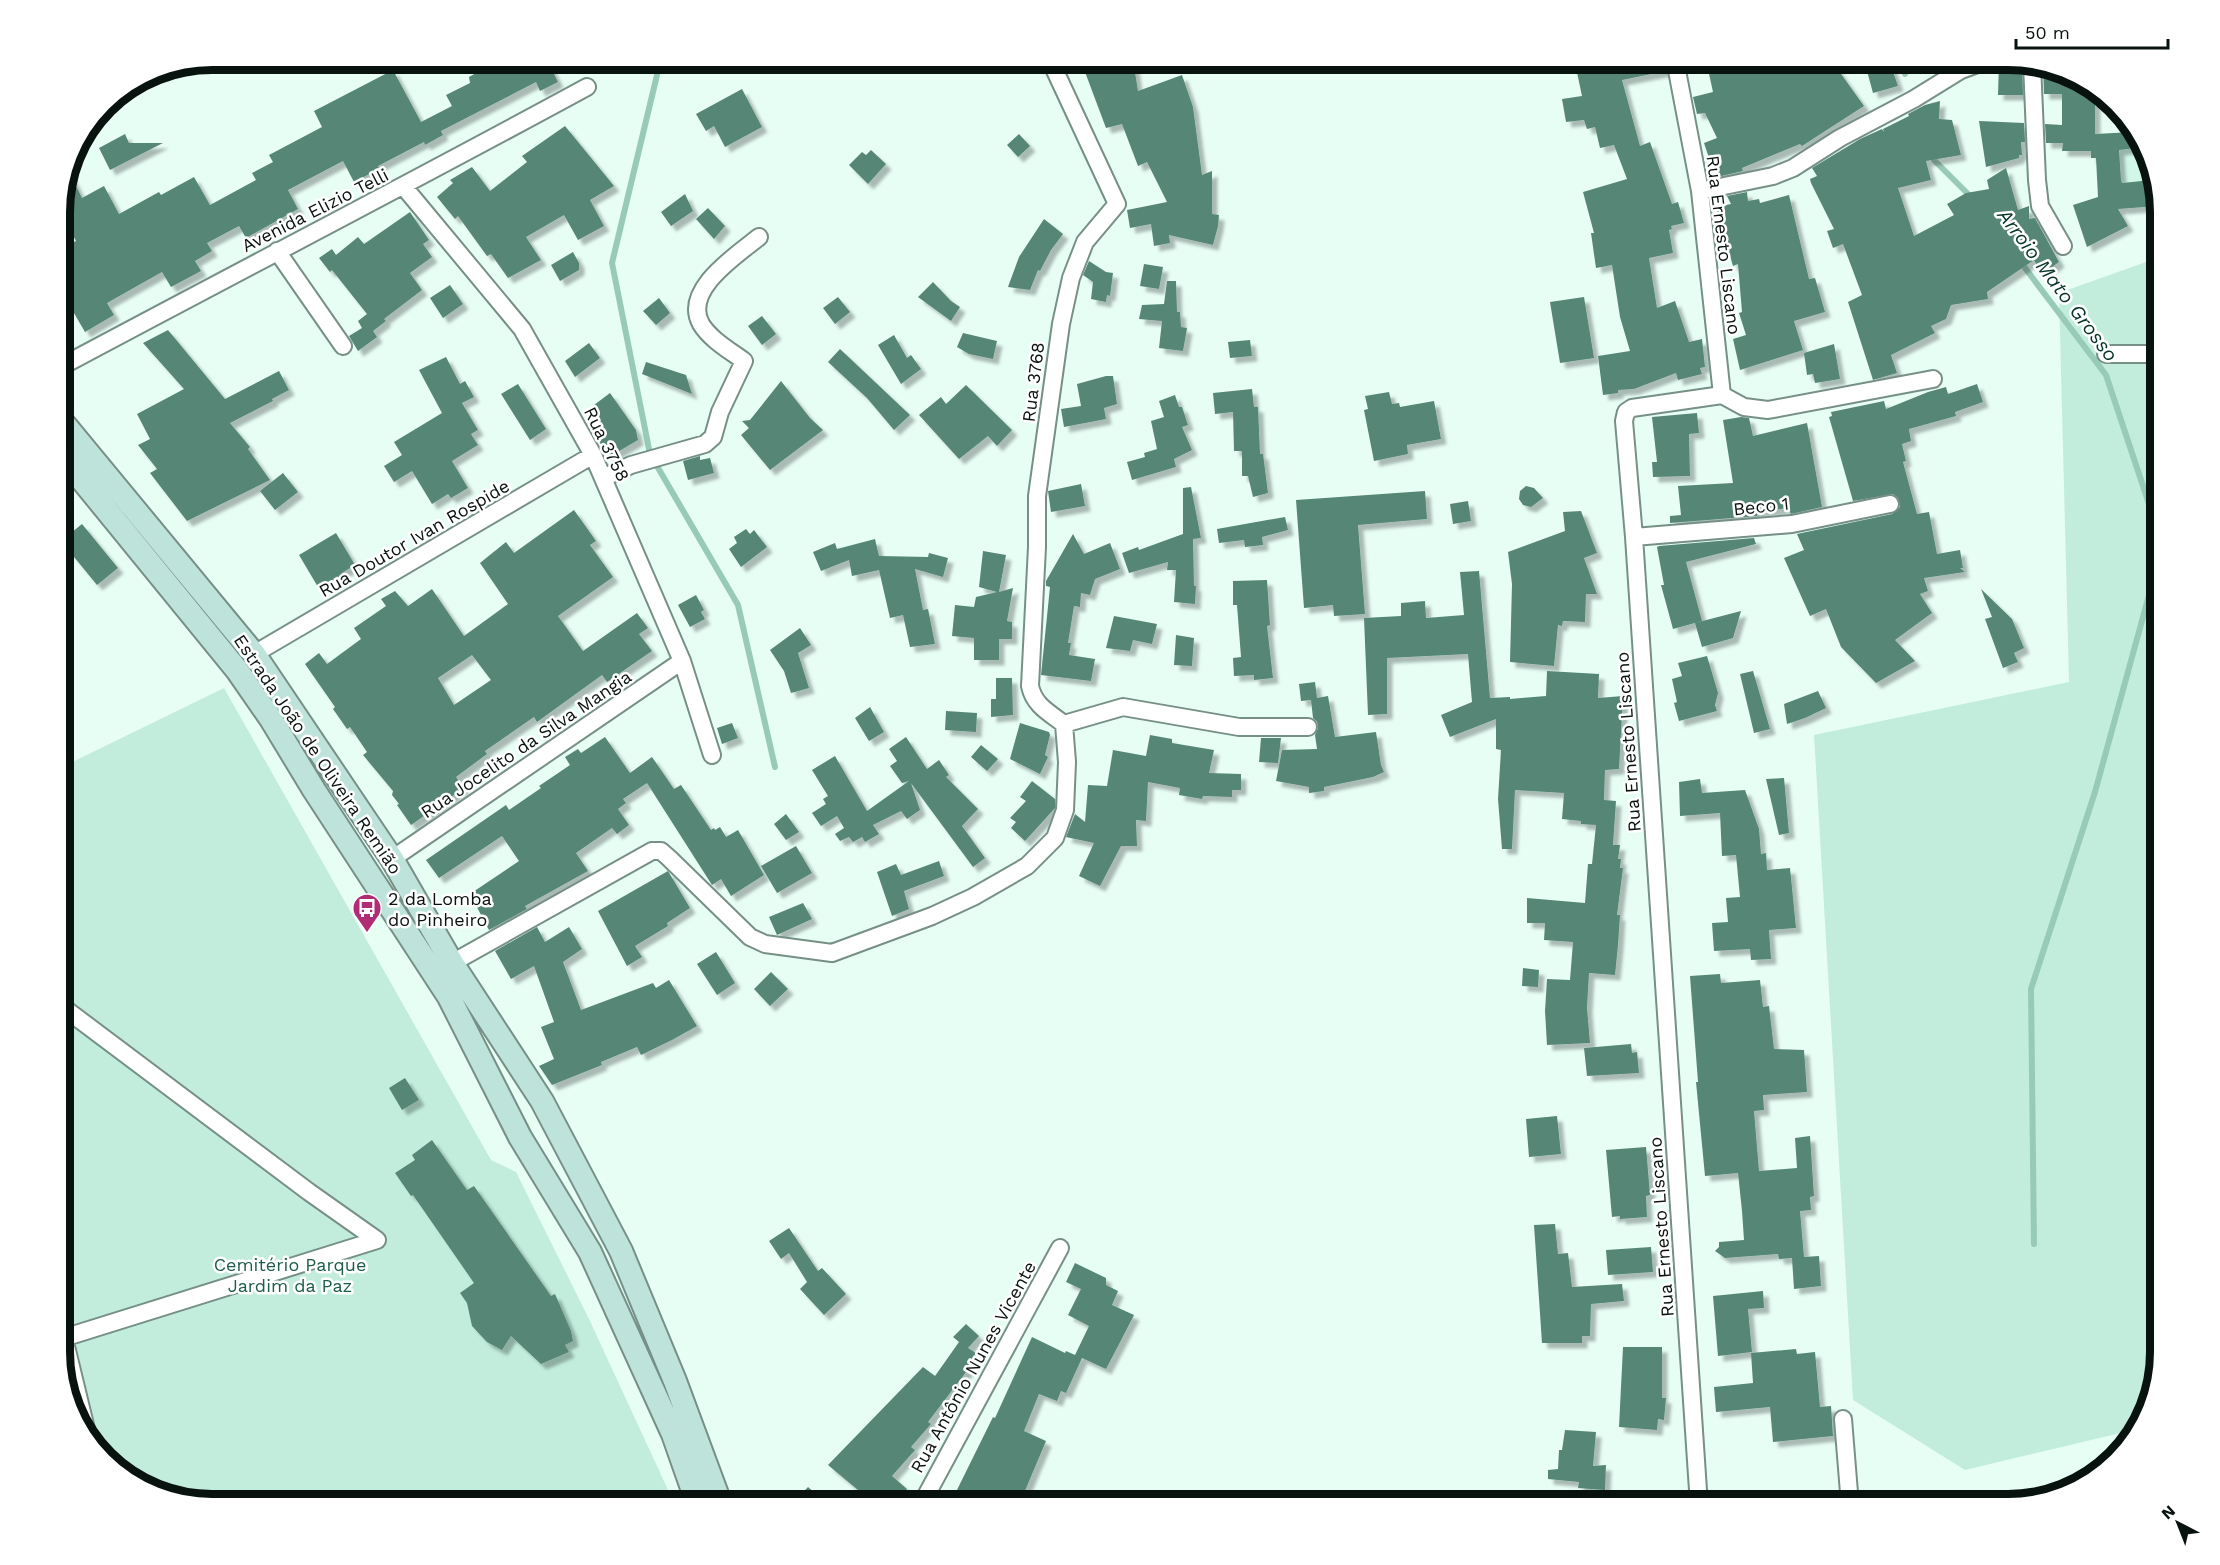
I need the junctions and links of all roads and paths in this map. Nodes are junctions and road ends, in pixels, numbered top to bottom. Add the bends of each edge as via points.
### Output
1 (1677, 70) edge
2 (1961, 70) edge
3 (1055, 71) edge
4 (2032, 73) edge
5 (587, 87) dead end
6 (404, 186) junction
7 (1700, 192) junction
8 (759, 237) dead end
9 (2062, 246) dead end
10 (277, 251) junction
11 (343, 346) dead end
12 (2106, 354) dead end
13 (2150, 354) edge
14 (71, 361) edge
15 (1933, 380) dead end
16 (1722, 395) junction
17 (71, 432) edge
18 (593, 455) junction
19 (71, 466) edge
20 (603, 478) junction
21 (1890, 504) dead end
22 (1634, 537) junction
23 (254, 654) junction
24 (682, 661) junction
25 (1064, 724) junction
26 (1308, 727) dead end
27 (712, 755) dead end
28 (392, 859) junction
29 (452, 963) junction
30 (71, 1013) edge
31 (542, 1101) junction
32 (508, 1115) junction
33 (564, 1143) junction
34 (533, 1158) junction
35 (1060, 1248) dead end
36 (71, 1335) edge
37 (1843, 1419) dead end
38 (694, 1494) edge
39 (717, 1494) edge
40 (927, 1494) edge
41 (1699, 1494) edge
42 (1849, 1494) edge

1 - 7 street, Rua Ernesto Liscano
2 - 7 street via 1793,168
3 - 25 street, Rua 3768 via 1117,204 1085,242 1071,278 1060,324 1037,496 1030,686 1032,698 1040,707
4 - 9 street via 2040,206
5 - 6 street, Avenida Elizio Telli
6 - 10 street, Avenida Elizio Telli
6 - 18 street, Rua 3758 via 522,328
7 - 16 street, Rua Ernesto Liscano
8 - 20 street via 708,280 697,302 700,323 744,361 713,437 705,444 631,465
10 - 11 street
10 - 14 street, Avenida Elizio Telli
12 - 13 street
15 - 16 street via 1768,410 1744,407
16 - 22 street, Rua Ernesto Liscano via 1626,412
17 - 23 main road, Estrada João de Oliveira Remião
18 - 20 street, Rua 3758
18 - 23 street, Rua Doutor Ivan Rospide
19 - 32 main road, Estrada João de Oliveira Remião via 237,670 271,719 448,997
20 - 24 street, Rua 3758
21 - 22 street, Beco 1 via 1792,524
22 - 41 street, Rua Ernesto Liscano
23 - 28 main road, Estrada João de Oliveira Remião
24 - 27 street, Rua 3758
24 - 28 street, Rua Jocelito da Silva Mangia
25 - 26 street via 1123,707 1239,727
25 - 29 street via 1065,810 1055,838 1027,866 932,915 832,953 765,944 750,937 661,851 652,850
28 - 29 main road, Estrada João de Oliveira Remião
29 - 31 main road, Estrada João de Oliveira Remião
30 - 36 street via 376,1240
31 - 32 main road via 533,1111
31 - 33 main road, Estrada João de Oliveira Remião
32 - 34 main road, Estrada João de Oliveira Remião
33 - 34 main road via 550,1145
33 - 39 main road, Estrada João de Oliveira Remião via 621,1251
34 - 38 main road, Estrada João de Oliveira Remião via 590,1252 673,1434
35 - 40 street, Rua Antônio Nunes Vicente
37 - 42 street

